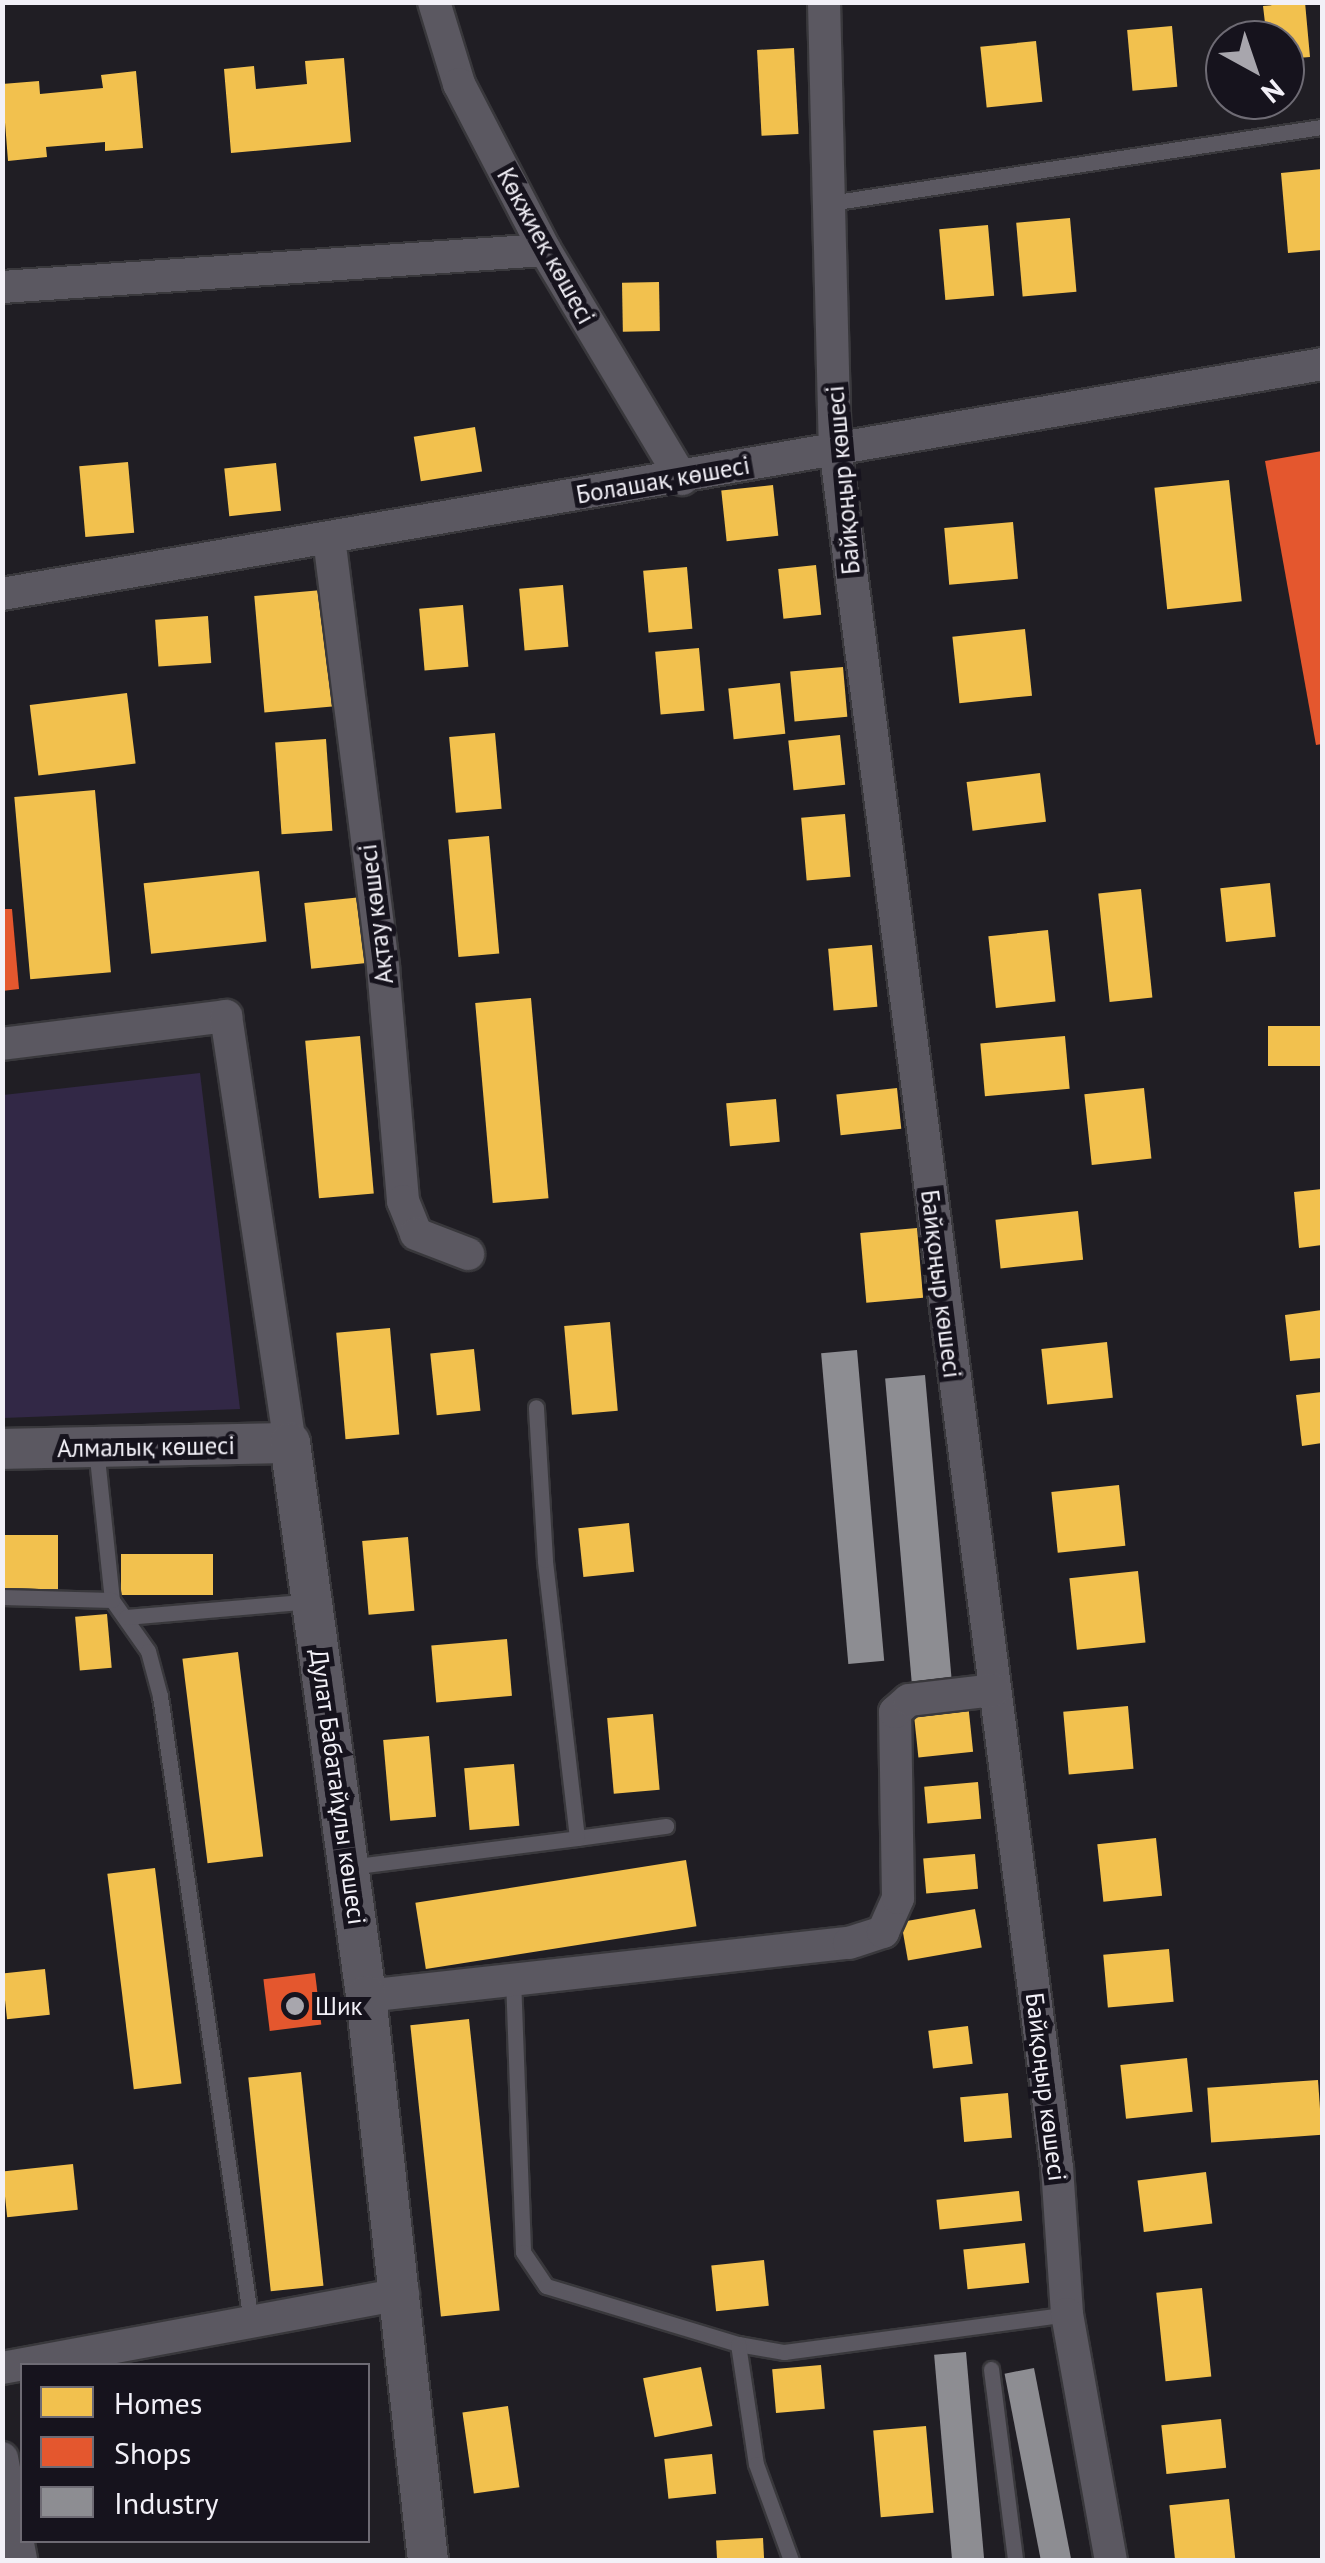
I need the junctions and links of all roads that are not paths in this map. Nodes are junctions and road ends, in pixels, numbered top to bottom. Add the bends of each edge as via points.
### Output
1 (434, 2) edge
2 (824, 2) edge
3 (1322, 127) edge
4 (830, 203) junction
5 (545, 250) junction
6 (2, 286) edge
7 (1322, 364) edge
8 (835, 447) junction
9 (682, 478) junction
10 (328, 538) junction
11 (2, 594) edge
12 (2, 1044) edge
13 (468, 1254) dead end
14 (536, 1407) dead end
15 (290, 1444) junction
16 (96, 1448) junction
17 (2, 1450) edge
18 (2, 1597) edge
19 (112, 1600) junction
20 (312, 1601) junction
21 (126, 1617) junction
22 (994, 1690) junction
23 (666, 1826) dead end
24 (577, 1838) junction
25 (349, 1867) junction
26 (513, 1978) junction
27 (366, 1996) junction
28 (402, 2294) junction
29 (1067, 2314) junction
30 (251, 2322) junction
31 (738, 2344) junction
32 (29, 2363) edge
33 (991, 2370) dead end
34 (2, 2458) edge
35 (21, 2560) edge
36 (428, 2560) edge
37 (791, 2560) edge
38 (1015, 2560) edge
39 (1112, 2560) edge

1 - 5 street, Көкжиек көшесі via 459,84
2 - 4 street, Байқоңыр көшесі
3 - 4 lane
4 - 8 street, Байқоңыр көшесі
5 - 6 street
5 - 9 street, Көкжиек көшесі
7 - 8 street, Болашақ көшесі
8 - 9 street, Болашақ көшесі
8 - 22 street, Байқоңыр көшесі
9 - 10 street, Болашақ көшесі
10 - 11 street, Болашақ көшесі
10 - 13 street, Ақтау көшесі via 383,967 403,1200 416,1234
12 - 15 street, Дулат Бабатайұлы көшесі via 226,1016
14 - 24 lane via 545,1560
15 - 16 street, Алмалық көшесі
15 - 20 street, Дулат Бабатайұлы көшесі
16 - 17 street, Алмалық көшесі
16 - 19 lane
18 - 19 lane
19 - 21 lane
20 - 21 lane
20 - 25 street, Дулат Бабатайұлы көшесі
21 - 30 lane via 148,1651 160,1696
22 - 26 street via 909,1700 895,1712 898,1898 883,1932 849,1943
22 - 29 street, Байқоңыр көшесі via 1057,2167
23 - 24 lane
24 - 25 lane
25 - 27 street, Дулат Бабатайұлы көшесі
26 - 27 street
26 - 31 lane via 529,2266 546,2286
27 - 28 street, Дулат Бабатайұлы көшесі
28 - 30 street
28 - 36 street, Дулат Бабатайұлы көшесі
29 - 31 lane via 784,2352
29 - 39 street, Байқоңыр көшесі
30 - 32 street
31 - 37 lane via 756,2464
33 - 38 lane
34 - 35 street

